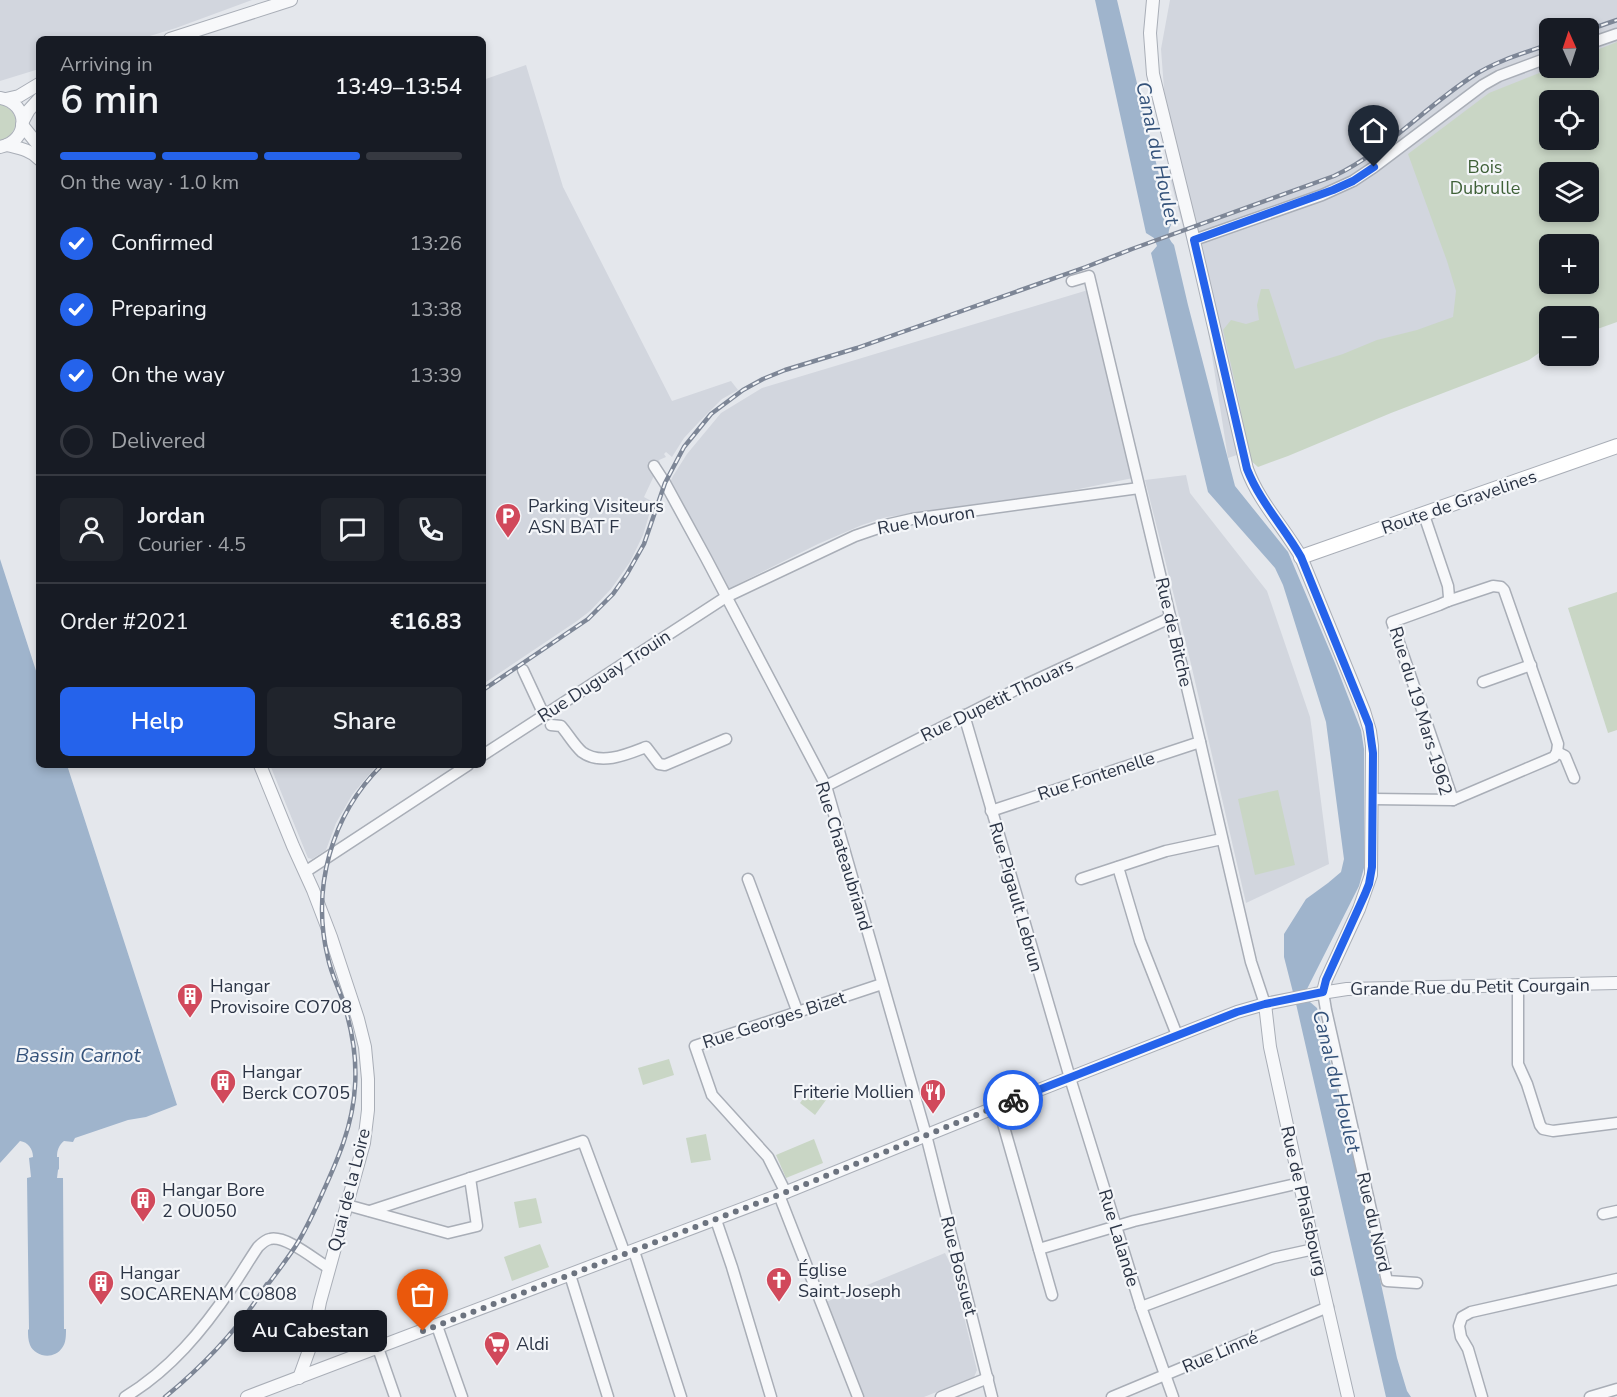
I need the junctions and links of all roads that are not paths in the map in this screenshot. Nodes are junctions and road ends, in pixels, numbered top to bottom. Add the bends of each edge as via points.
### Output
1 (291, 0) edge
2 (1153, 0) edge
3 (1617, 33) edge
4 (179, 36) edge
5 (1599, 40) edge
6 (1539, 61) edge
7 (36, 86) edge
8 (3, 98) edge
9 (36, 102) edge
10 (22, 123) junction
11 (36, 142) edge
12 (4, 146) edge
13 (36, 156) edge
14 (1194, 240) junction
15 (1072, 281) dead end
16 (1617, 446) edge
17 (654, 466) dead end
18 (1140, 488) junction
19 (1424, 515) junction
20 (1301, 557) junction
21 (726, 597) junction
22 (1448, 601) junction
23 (1170, 618) junction
24 (1531, 665) junction
25 (523, 670) dead end
26 (1483, 682) dead end
27 (544, 715) junction
28 (964, 715) junction
29 (551, 725) dead end
30 (726, 739) dead end
31 (1200, 742) junction
32 (1557, 752) junction
33 (486, 753) edge
34 (261, 768) edge
35 (463, 768) edge
36 (1574, 778) dead end
37 (826, 786) junction
38 (1372, 799) junction
39 (1453, 800) junction
40 (991, 811) junction
41 (1222, 839) junction
42 (1118, 867) junction
43 (305, 872) junction
44 (748, 879) dead end
45 (1081, 879) dead end
46 (1617, 983) edge
47 (882, 984) junction
48 (1518, 985) junction
49 (1323, 992) junction
50 (1265, 1004) junction
51 (798, 1013) junction
52 (1177, 1035) junction
53 (1070, 1078) junction
54 (998, 1106) junction
55 (1617, 1123) edge
56 (926, 1135) junction
57 (470, 1178) junction
58 (1299, 1184) junction
59 (783, 1194) junction
60 (347, 1205) junction
61 (370, 1211) junction
62 (1617, 1211) edge
63 (1603, 1214) dead end
64 (716, 1220) junction
65 (1115, 1226) junction
66 (1039, 1249) junction
67 (1314, 1249) junction
68 (630, 1252) junction
69 (330, 1268) junction
70 (570, 1275) junction
71 (1617, 1279) edge
72 (1417, 1283) dead end
73 (1052, 1295) dead end
74 (1141, 1307) junction
75 (1328, 1307) junction
76 (437, 1326) junction
77 (378, 1348) junction
78 (1164, 1375) junction
79 (299, 1378) junction
80 (988, 1378) junction
81 (1617, 1389) edge
82 (125, 1397) edge
83 (247, 1397) edge
84 (395, 1397) edge
85 (462, 1397) edge
86 (608, 1397) edge
87 (681, 1397) edge
88 (771, 1397) edge
89 (858, 1397) edge
90 (941, 1397) edge
91 (992, 1397) edge
92 (1112, 1397) edge
93 (1173, 1397) edge
94 (1348, 1397) edge
95 (1482, 1397) edge
96 (1590, 1397) edge

1 - 4 street
2 - 14 street via 1152,67
3 - 5 street
6 - 14 street via 1483,85 1346,185
7 - 8 street via 19,96
8 - 10 street via 17,106
9 - 10 street
10 - 11 street
10 - 12 street via 18,137
12 - 13 street via 30,151
14 - 20 street via 1247,469 1258,494
15 - 18 street, Rue de Bitche via 1089,276
16 - 19 main road, Route de Gravelines
17 - 21 street, Rue Chateaubriand
18 - 21 street, Rue Mouron via 890,524 837,543
18 - 23 street, Rue de Bitche
19 - 20 main road, Route de Gravelines
19 - 22 street via 1448,586
20 - 38 street via 1369,725
21 - 27 street, Rue Duguay Trouin
21 - 37 street, Rue Chateaubriand
22 - 24 street via 1493,586 1501,587
22 - 39 street, Rue du 19 Mars 1962 via 1392,622
23 - 28 street, Rue Dupetit Thouars
23 - 31 street, Rue de Bitche
24 - 26 street
24 - 32 street via 1558,744
25 - 27 street
27 - 33 street, Rue Duguay Trouin
28 - 37 street, Rue Dupetit Thouars
28 - 40 street, Rue Pigault Lebrun
29 - 30 street via 561,726 590,755 614,759 646,747 658,764 665,765
31 - 40 street, Rue Fontenelle
31 - 41 street, Rue de Bitche
32 - 36 street via 1565,756
32 - 39 street via 1554,757
34 - 43 street, Quai de la Loire
35 - 43 street
37 - 47 street, Rue Chateaubriand
38 - 39 street, Rue du 19 Mars 1962
38 - 49 street via 1369,884
40 - 53 street, Rue Pigault Lebrun
41 - 42 street via 1176,848
41 - 50 street, Rue de Bitche via 1253,971
42 - 45 street
42 - 52 street via 1140,941
43 - 60 street, Quai de la Loire via 353,1002 366,1058 369,1089 364,1143
44 - 51 street
46 - 48 street, Grande Rue du Petit Courgain
47 - 51 street, Rue Georges Bizet
47 - 56 street, Rue Chateaubriand
48 - 49 street, Grande Rue du Petit Courgain
48 - 55 street via 1518,1064 1540,1125 1553,1131
49 - 50 street, Grande Rue du Petit Courgain
49 - 72 street, Rue du Nord via 1387,1281
50 - 52 street, Grande Rue du Petit Courgain
50 - 58 street, Rue de Phalsbourg
51 - 59 street, Rue Georges Bizet via 695,1047 712,1095 768,1157
52 - 53 street, Grande Rue du Petit Courgain
53 - 54 street, Grande Rue du Petit Courgain
53 - 65 street, Rue Lalande
54 - 56 street, Grande Rue du Petit Courgain
54 - 66 street
56 - 59 street, Grande Rue du Petit Courgain
56 - 80 street, Rue Bossuet
57 - 61 street
57 - 61 street via 477,1226 448,1233
57 - 68 street via 583,1141
58 - 65 street
58 - 67 street, Rue de Phalsbourg
59 - 64 street, Grande Rue du Petit Courgain
59 - 89 street
60 - 61 street
60 - 69 street, Quai de la Loire
62 - 63 street
64 - 68 street, Grande Rue du Petit Courgain
64 - 88 street
65 - 66 street
65 - 74 street, Rue Lalande
66 - 73 street
67 - 74 street via 1273,1258
67 - 75 street, Rue de Phalsbourg
68 - 70 street, Grande Rue du Petit Courgain
68 - 87 street
69 - 79 street, Quai de la Loire
69 - 82 street via 285,1241 266,1240 188,1345
70 - 76 street, Grande Rue du Petit Courgain
70 - 86 street
71 - 95 street via 1462,1317 1461,1338
74 - 78 street, Rue Lalande
75 - 78 street, Rue Linné
75 - 94 street, Rue de Phalsbourg
76 - 77 street, Grande Rue du Petit Courgain
76 - 85 street
77 - 79 street, Grande Rue du Petit Courgain
77 - 84 street
78 - 92 street, Rue Linné
78 - 93 street, Rue Lalande
79 - 83 street, Grande Rue du Petit Courgain
80 - 90 street
80 - 91 street, Rue Bossuet
81 - 96 street

